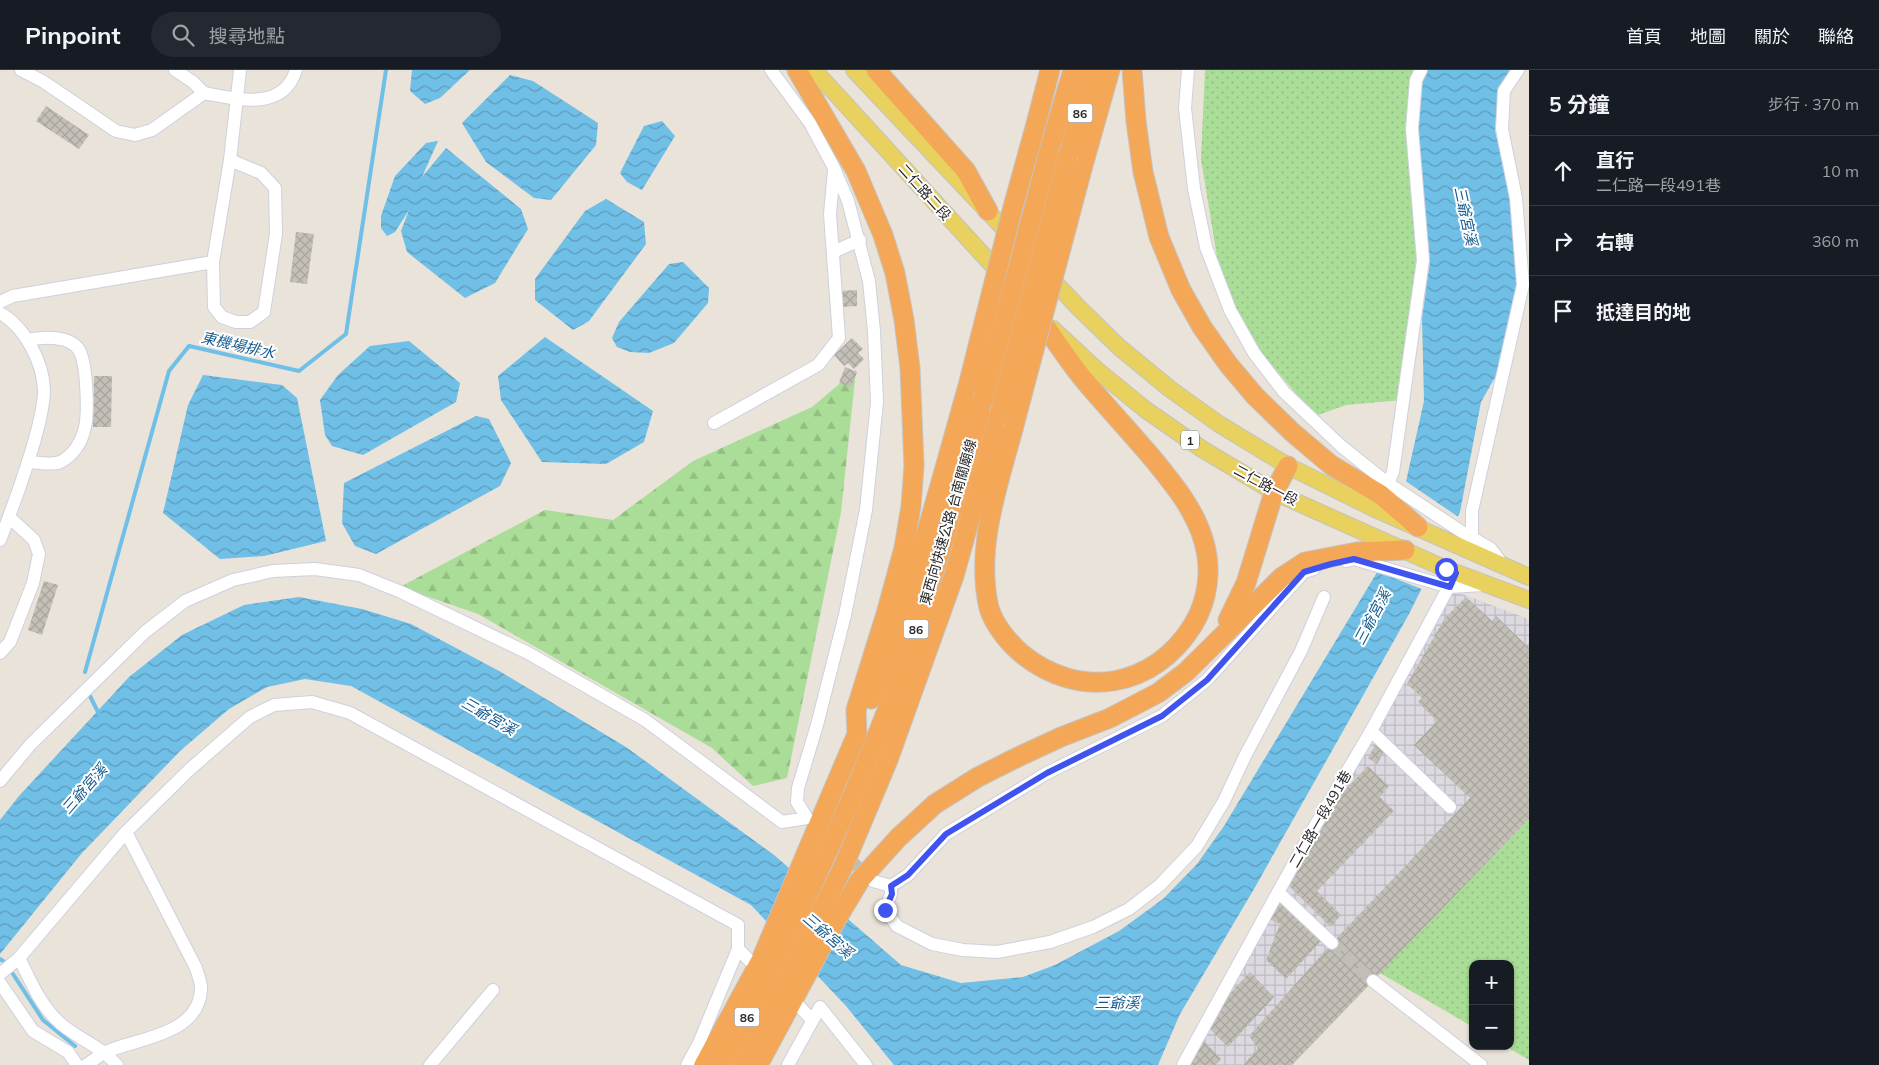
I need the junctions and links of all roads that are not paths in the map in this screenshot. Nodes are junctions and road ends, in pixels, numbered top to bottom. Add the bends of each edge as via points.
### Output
1 (22, 70) edge
2 (175, 70) edge
3 (240, 70) edge
4 (296, 70) edge
5 (771, 70) edge
6 (797, 70) edge
7 (814, 70) edge
8 (854, 70) edge
9 (876, 70) edge
10 (1050, 70) edge
11 (1073, 70) edge
12 (1092, 70) edge
13 (1110, 70) edge
14 (1132, 70) edge
15 (1188, 70) edge
16 (1421, 70) edge
17 (1518, 70) edge
18 (204, 93) junction
19 (236, 99) junction
20 (230, 160) junction
21 (834, 168) junction
22 (988, 211) junction
23 (860, 240) junction
24 (833, 252) junction
25 (213, 262) junction
26 (0, 302) edge
27 (0, 313) edge
28 (1037, 314) junction
29 (28, 340) junction
30 (714, 423) dead end
31 (28, 462) junction
32 (1288, 466) junction
33 (1385, 488) junction
34 (1274, 492) junction
35 (9, 517) junction
36 (1418, 528) joint
37 (1463, 538) junction
38 (0, 540) edge
39 (1405, 550) junction
40 (1356, 556) junction
41 (1529, 577) edge
42 (1448, 578) junction
43 (1324, 597) dead end
44 (1529, 600) edge
45 (1213, 645) junction
46 (0, 652) edge
47 (1371, 731) junction
48 (857, 734) junction
49 (0, 781) edge
50 (1450, 807) dead end
51 (126, 832) junction
52 (867, 881) junction
53 (891, 886) junction
54 (1278, 892) junction
55 (1332, 943) tunnel mouth
56 (738, 949) junction
57 (20, 958) junction
58 (760, 963) junction
59 (0, 974) edge
60 (1373, 981) tunnel mouth
61 (0, 983) edge
62 (493, 990) dead end
63 (794, 994) junction
64 (812, 1020) junction
65 (106, 1052) junction
66 (77, 1065) edge
67 (86, 1065) edge
68 (117, 1065) edge
69 (430, 1065) edge
70 (687, 1065) edge
71 (704, 1065) edge
72 (723, 1065) edge
73 (744, 1065) edge
74 (758, 1065) edge
75 (788, 1065) edge
76 (866, 1065) edge
77 (1183, 1065) edge
78 (1481, 1065) edge

1 - 18 street via 116,130 135,135 152,130
2 - 18 street
3 - 19 street
4 - 19 street via 283,92 267,100
5 - 21 street via 810,123
6 - 48 highway via 856,171 883,235 895,273 910,368 914,466 911,506 899,567 856,710
7 - 28 main road, 二仁路二段 / 1
8 - 22 main road, 1
9 - 22 highway via 966,172
10 - 48 highway, bridge via 925,539 885,664
11 - 58 highway, 東西向快速公路 台南關廟線 / 86, bridge via 941,554 901,672 828,851
12 - 63 highway, 東西向快速公路 台南關廟線 / 86, bridge via 954,576 888,760
13 - 28 highway, bridge via 1082,169 1013,428 992,508 985,549 985,584 990,610 1000,629 1035,664 1058,676 1081,681 1131,678 1153,668 1172,652 1198,616 1209,569 1204,543 1182,495 1082,378
14 - 33 highway via 1143,172 1159,237 1202,327 1250,390 1292,432 1330,465
15 - 33 street via 1185,108 1194,189 1206,247 1230,310 1254,353 1284,392
16 - 33 street via 1416,80 1412,129 1423,260
17 - 37 street via 1504,91 1502,129 1516,198 1523,285 1472,511
18 - 19 street
19 - 20 street
20 - 25 street
20 - 25 street via 261,172 275,188 276,234 264,312 250,322 222,317 214,307
21 - 23 street
21 - 24 street via 830,214
22 - 32 main road, 二仁路一段 / 1 via 1119,347 1219,424
23 - 24 street
23 - 49 street via 869,281 877,402 866,510 845,615 798,788 797,802 808,818 782,822 645,720 528,653 359,575 315,569 273,571 233,580 185,601 138,638 30,745
24 - 30 street via 839,338 818,364
25 - 26 street via 13,296
27 - 29 street
28 - 34 main road, 二仁路一段 / 1 via 1146,410 1202,449
29 - 31 street via 38,362 44,389 42,413
29 - 31 street via 44,337 69,341 79,350 86,380 85,430 74,453 60,463
31 - 35 street
32 - 33 main road, 二仁路一段 / 1
32 - 34 highway
33 - 36 highway
33 - 37 street
34 - 39 main road, 二仁路一段 / 1
34 - 45 highway via 1246,583
35 - 38 street
35 - 46 street via 34,540 40,554 33,583 10,642
36 - 37 main road
37 - 41 main road via 1503,565
39 - 40 highway
39 - 42 main road, 二仁路一段 / 1
40 - 42 street
40 - 45 highway via 1305,562 1282,577
40 - 53 street via 1304,572 1207,680 1162,716 1047,773 946,834 908,875
42 - 44 main road, 二仁路一段 / 1 via 1489,585
42 - 47 street, 二仁路一段491巷
43 - 53 street via 1301,651 1224,801 1197,846 1160,885 1129,909 1094,927 1050,942 997,952 963,950 932,944 897,926 885,910 892,894
45 - 52 highway via 1158,694 1018,757 935,804 898,838
47 - 50 street
47 - 54 street, 二仁路一段491巷
48 - 58 highway
51 - 56 street via 189,770 250,717 274,705 312,702 350,713 738,925
51 - 57 street
51 - 65 street via 196,968 202,989 193,1011 178,1026
52 - 53 street
52 - 63 highway via 836,920
54 - 55 street
54 - 77 street, 二仁路一段491巷
56 - 58 street
56 - 70 street
57 - 59 street
57 - 65 street via 40,1001 61,1024
58 - 71 highway
58 - 72 highway, 東西向快速公路 台南關廟線 / 86
60 - 78 street
61 - 66 street via 33,1031 68,1052
62 - 69 street
63 - 64 street
63 - 73 highway, 東西向快速公路 台南關廟線 / 86
63 - 74 highway
64 - 75 street
64 - 76 street via 820,1007
65 - 67 street
65 - 68 street

